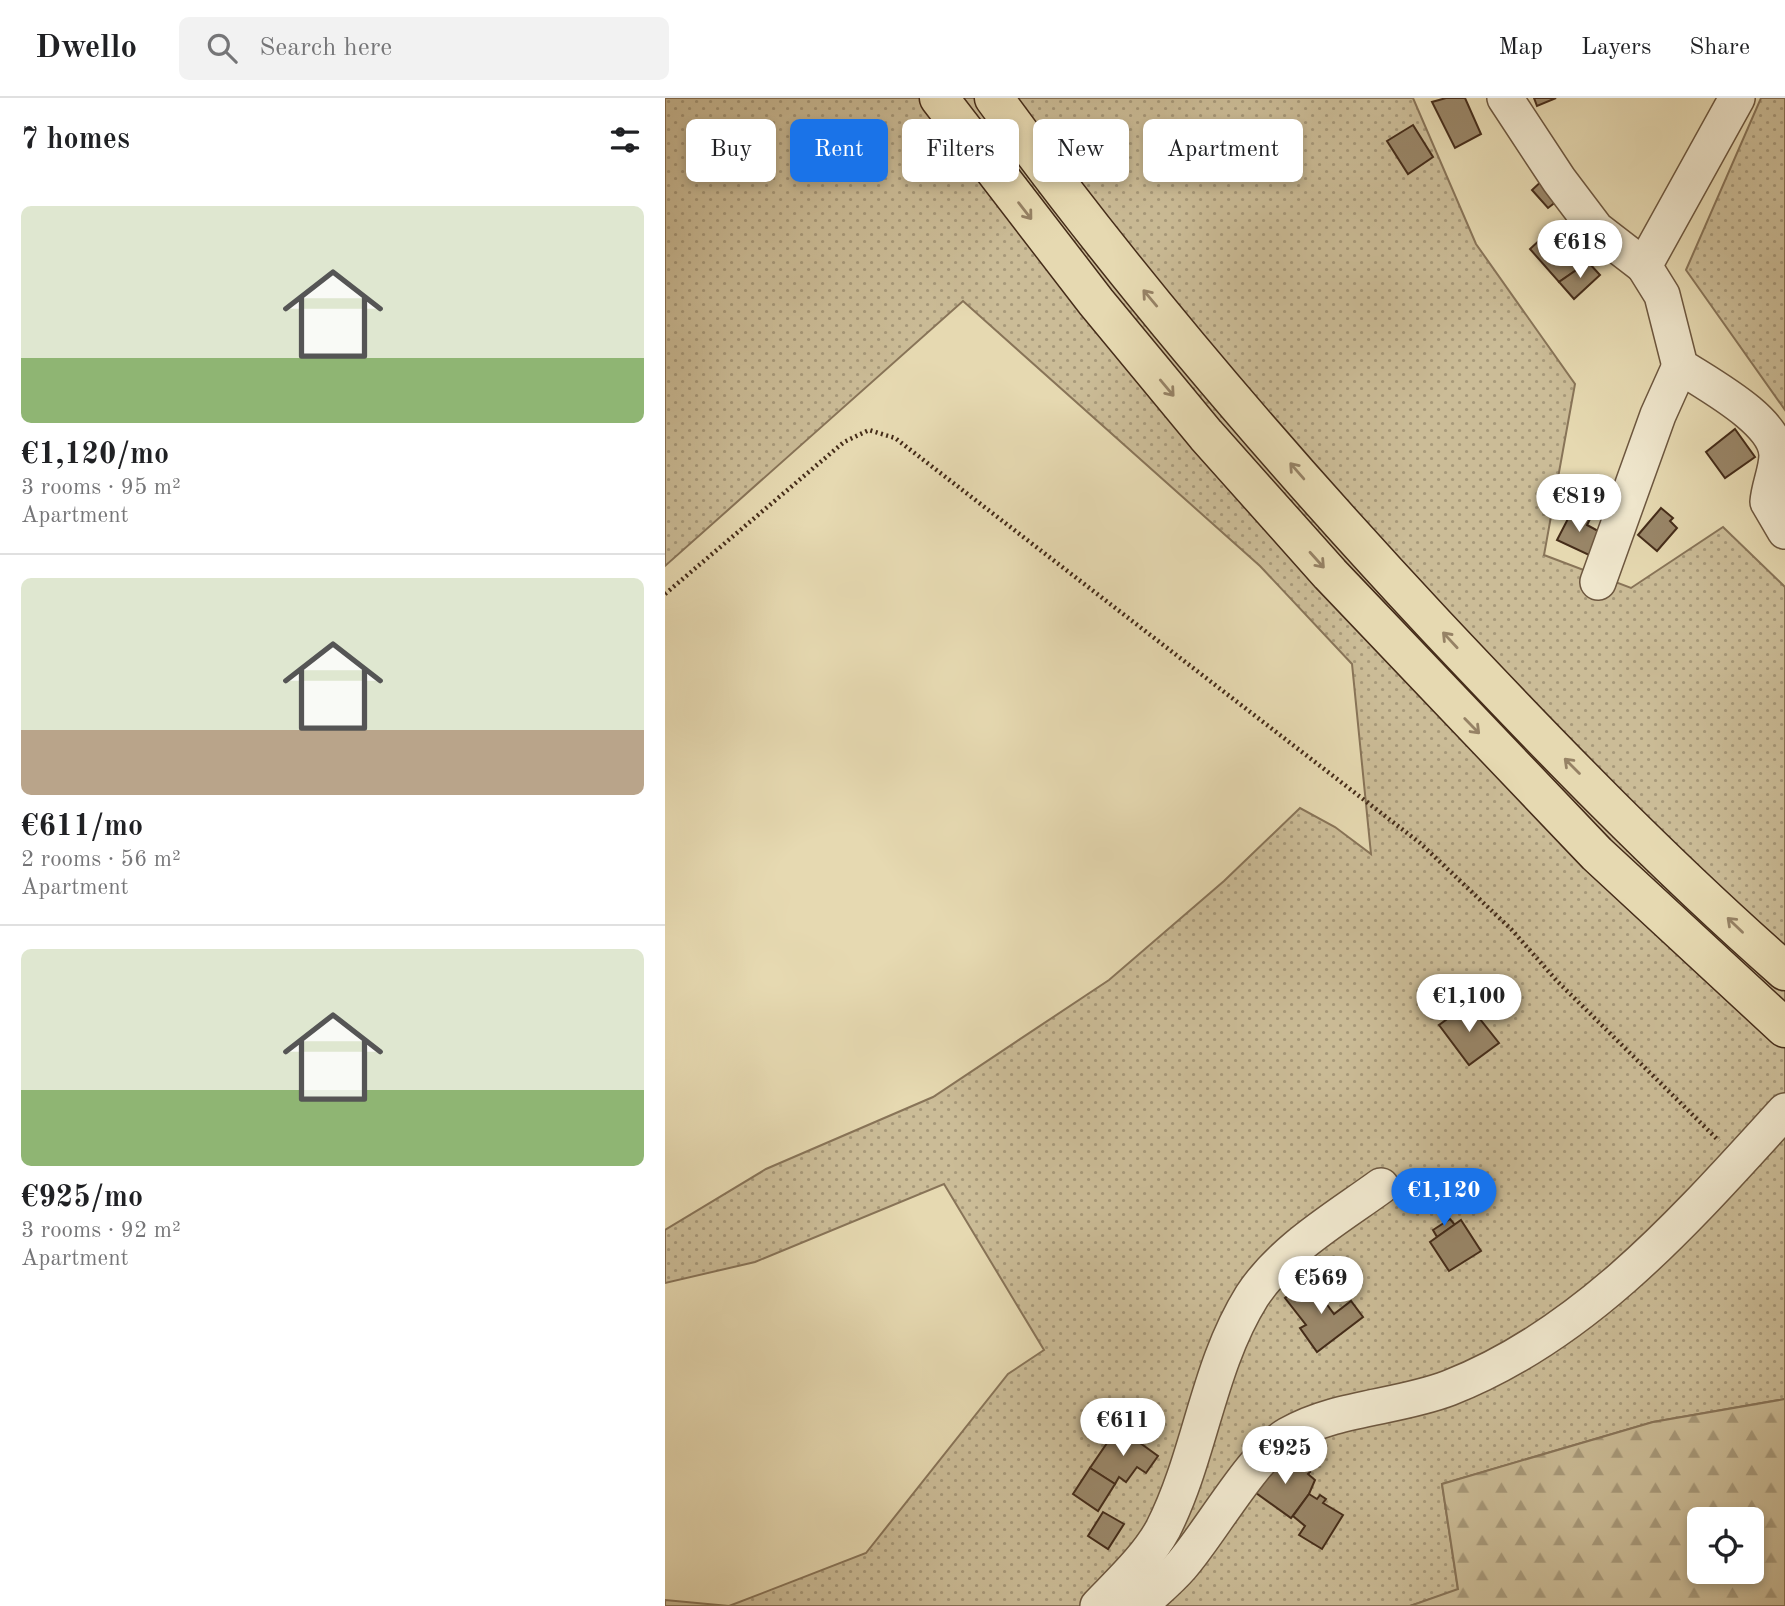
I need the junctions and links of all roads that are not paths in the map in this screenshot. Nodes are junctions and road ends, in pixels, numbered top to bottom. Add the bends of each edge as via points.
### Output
1 (939, 98) edge
2 (994, 98) edge
3 (1505, 98) edge
4 (1737, 98) edge
5 (1644, 266) junction
6 (1680, 366) junction
7 (1781, 452) edge
8 (1785, 531) edge
9 (1598, 582) dead end
10 (1785, 971) edge
11 (1785, 1028) edge
12 (1785, 1111) edge
13 (1381, 1186) dead end
14 (1098, 1606) edge
15 (1139, 1606) edge

1 -> 11 highway via 1096,302 1330,574 1597,854
10 -> 2 highway via 1610,805 1364,548 1130,273
3 - 5 street via 1596,229
4 - 5 street
5 - 6 street via 1662,295
6 - 7 street via 1746,411 1771,433
6 - 9 street
7 - 8 street via 1768,502
12 - 15 street via 1684,1222 1629,1272 1520,1352 1450,1388 1321,1420 1286,1436 1266,1454 1181,1566
13 - 14 street via 1295,1250 1253,1295 1229,1339 1183,1482 1161,1531

